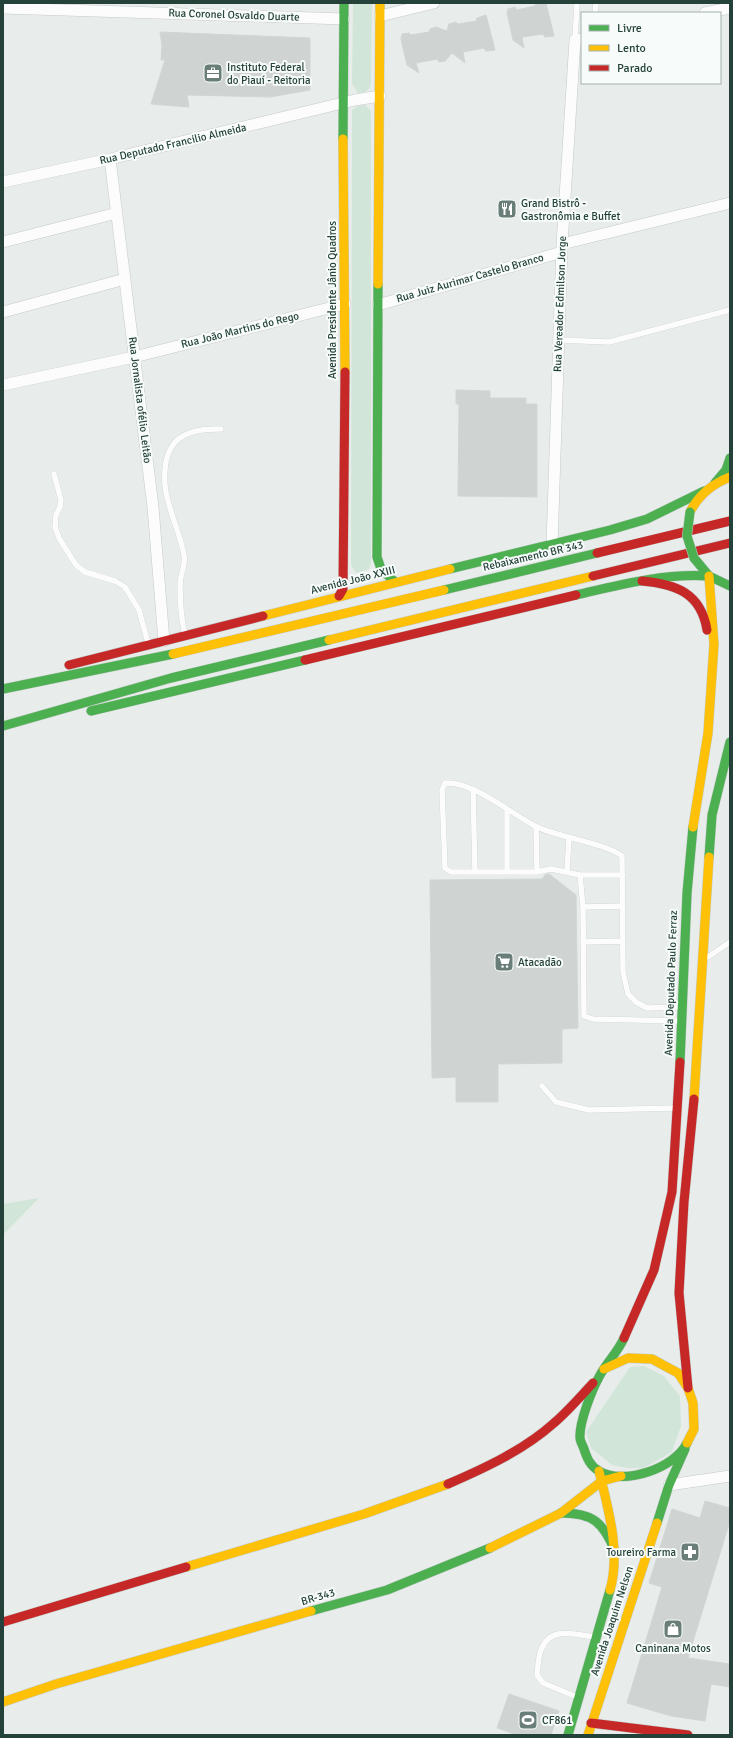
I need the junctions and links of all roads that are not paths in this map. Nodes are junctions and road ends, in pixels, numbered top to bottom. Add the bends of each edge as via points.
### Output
1 (344, 3) edge
2 (380, 3) edge
3 (434, 3) edge
4 (577, 3) edge
5 (597, 3) edge
6 (3, 8) edge
7 (730, 8) edge
8 (595, 12) edge
9 (710, 12) edge
10 (380, 16) junction
11 (344, 19) junction
12 (578, 40) edge
13 (380, 96) junction
14 (342, 103) junction
15 (110, 159) junction
16 (3, 182) edge
17 (730, 203) edge
18 (117, 213) junction
19 (3, 242) edge
20 (562, 248) junction
21 (124, 279) junction
22 (345, 304) junction
23 (378, 305) junction
24 (730, 310) edge
25 (3, 312) edge
26 (559, 340) junction
27 (134, 356) junction
28 (3, 385) edge
29 (221, 429) dead end
30 (730, 458) edge
31 (54, 474) dead end
32 (730, 477) edge
33 (715, 482) junction
34 (704, 491) junction
35 (730, 521) edge
36 (730, 543) edge
37 (552, 545) junction
38 (709, 576) junction
39 (642, 581) junction
40 (395, 582) junction
41 (730, 586) edge
42 (339, 596) junction
43 (186, 636) junction
44 (164, 641) junction
45 (149, 645) junction
46 (3, 682) edge
47 (3, 689) edge
48 (3, 728) edge
49 (708, 733) junction
50 (730, 742) edge
51 (726, 787) dead end
52 (473, 790) junction
53 (507, 810) junction
54 (712, 815) junction
55 (536, 827) junction
56 (569, 838) junction
57 (475, 872) junction
58 (506, 872) junction
59 (537, 872) junction
60 (567, 872) junction
61 (623, 875) junction
62 (580, 876) junction
63 (623, 906) junction
64 (583, 907) junction
65 (622, 941) junction
66 (583, 942) junction
67 (730, 942) edge
68 (702, 960) junction
69 (681, 1007) junction
70 (682, 1021) junction
71 (542, 1086) dead end
72 (678, 1108) junction
73 (601, 1373) junction
74 (688, 1388) junction
75 (685, 1448) junction
76 (599, 1471) junction
77 (621, 1476) junction
78 (730, 1476) edge
79 (602, 1481) junction
80 (669, 1485) junction
81 (560, 1513) junction
82 (614, 1551) junction
83 (3, 1622) edge
84 (597, 1637) junction
85 (580, 1698) junction
86 (3, 1702) edge
87 (592, 1723) junction
88 (622, 1730) edge
89 (568, 1735) edge
90 (588, 1735) edge
91 (688, 1735) edge

1 - 11 main road, Avenida Presidente Jânio Quadros
2 - 10 main road
3 - 10 street
4 - 12 lane
5 - 8 lane
6 - 11 street, Rua Coronel Osvaldo Duarte
7 - 9 street
10 - 13 main road
11 - 14 main road, Avenida Presidente Jânio Quadros
12 - 20 street, Rua Vereador Edmilson Jorge
13 - 14 street, Rua Deputado Francilio Almeida
13 - 23 main road
14 - 15 street, Rua Deputado Francilio Almeida
14 - 22 main road, Avenida Presidente Jânio Quadros
15 - 16 street, Rua Deputado Francilio Almeida
15 - 18 street, Rua Jornalista ofélio Leitão
17 - 20 street, Rua Juiz Aurimar Castelo Branco
18 - 19 street
18 - 21 street, Rua Jornalista ofélio Leitão
20 - 23 street, Rua Juiz Aurimar Castelo Branco
20 - 26 street, Rua Vereador Edmilson Jorge
21 - 25 street
21 - 27 street, Rua Jornalista ofélio Leitão
22 - 27 street, Rua João Martins do Rego
22 - 42 main road, Avenida Presidente Jânio Quadros via 343,589
23 - 40 main road via 377,557 381,569
24 - 26 lane via 609,342
26 - 37 street, Rua Vereador Edmilson Jorge
27 - 28 street
27 - 44 street, Rua Jornalista ofélio Leitão via 153,507
29 - 43 lane via 201,428 185,434 174,442 167,460 165,485 184,557 180,584
30 - 33 main road via 726,470
31 - 45 lane via 61,500 55,527 59,538 76,565 85,572 115,581 125,587 139,610
32 - 33 main road
33 - 34 main road
34 - 37 main road, Avenida João XXIII via 646,519
34 - 38 main road, bridge via 690,512 687,536 694,558
35 - 47 main road, Rebaixamento BR 343 via 145,661
36 - 48 main road via 171,678
37 - 40 main road, Avenida João XXIII
38 - 39 main road via 687,575
38 - 41 main road
38 - 49 main road, Avenida Deputado Paulo Ferraz via 714,644
39 - 48 main road via 122,705
39 - 49 main road via 661,582 684,591 699,609 704,620 709,645
40 - 42 main road, Avenida João XXIII
42 - 43 main road, Avenida João XXIII
43 - 44 main road, Avenida João XXIII
44 - 45 main road, Avenida João XXIII
45 - 46 main road, Avenida João XXIII
49 - 69 main road, Avenida Deputado Paulo Ferraz via 695,815 687,893
50 - 54 main road
51 - 54 lane
52 - 53 lane
52 - 57 lane
52 - 57 lane via 455,782 445,783 442,790 445,868 451,872
53 - 55 lane
53 - 58 lane
54 - 68 main road
55 - 56 lane
55 - 59 lane
56 - 60 lane
56 - 61 lane via 615,851 622,856
57 - 58 lane
58 - 59 lane
59 - 60 lane
60 - 62 lane
61 - 62 lane
61 - 63 lane
62 - 64 lane
63 - 64 lane
63 - 65 lane
64 - 66 lane
65 - 66 lane
65 - 69 lane via 628,994 647,1008
66 - 70 lane via 586,1018
67 - 68 lane
68 - 74 main road via 697,1064 679,1279
69 - 70 main road, Avenida Deputado Paulo Ferraz
70 - 72 main road, Avenida Deputado Paulo Ferraz
71 - 72 lane via 556,1102 589,1110
72 - 73 main road, Avenida Deputado Paulo Ferraz via 672,1192 654,1270 623,1341
73 - 74 main road via 628,1358 652,1359 678,1373
73 - 76 main road, Avenida Deputado Paulo Ferraz via 583,1420 580,1438 588,1461
73 - 83 main road, Avenida Deputado Paulo Ferraz via 564,1415 540,1435 493,1463 444,1486 346,1519
74 - 75 main road via 693,1403 694,1419 692,1434
75 - 77 main road via 668,1464 655,1470 635,1476
75 - 80 main road, Avenida Joaquim Nelson
76 - 77 main road
76 - 79 main road, Avenida Joaquim Nelson
77 - 79 main road, BR-343
78 - 80 street
79 - 81 main road, BR-343
79 - 82 main road, Avenida Joaquim Nelson via 609,1508
80 - 87 main road, Avenida Joaquim Nelson
81 - 82 main road via 579,1512 592,1516 604,1527
81 - 86 main road, BR-343 via 485,1551 388,1590 63,1682
82 - 84 main road, Avenida Joaquim Nelson via 612,1584
84 - 85 main road, Avenida Joaquim Nelson
84 - 85 lane via 562,1632 550,1637 541,1650 537,1675 543,1683
85 - 89 main road, Avenida Joaquim Nelson
87 - 88 main road
87 - 90 main road, Avenida Joaquim Nelson
88 - 91 main road

